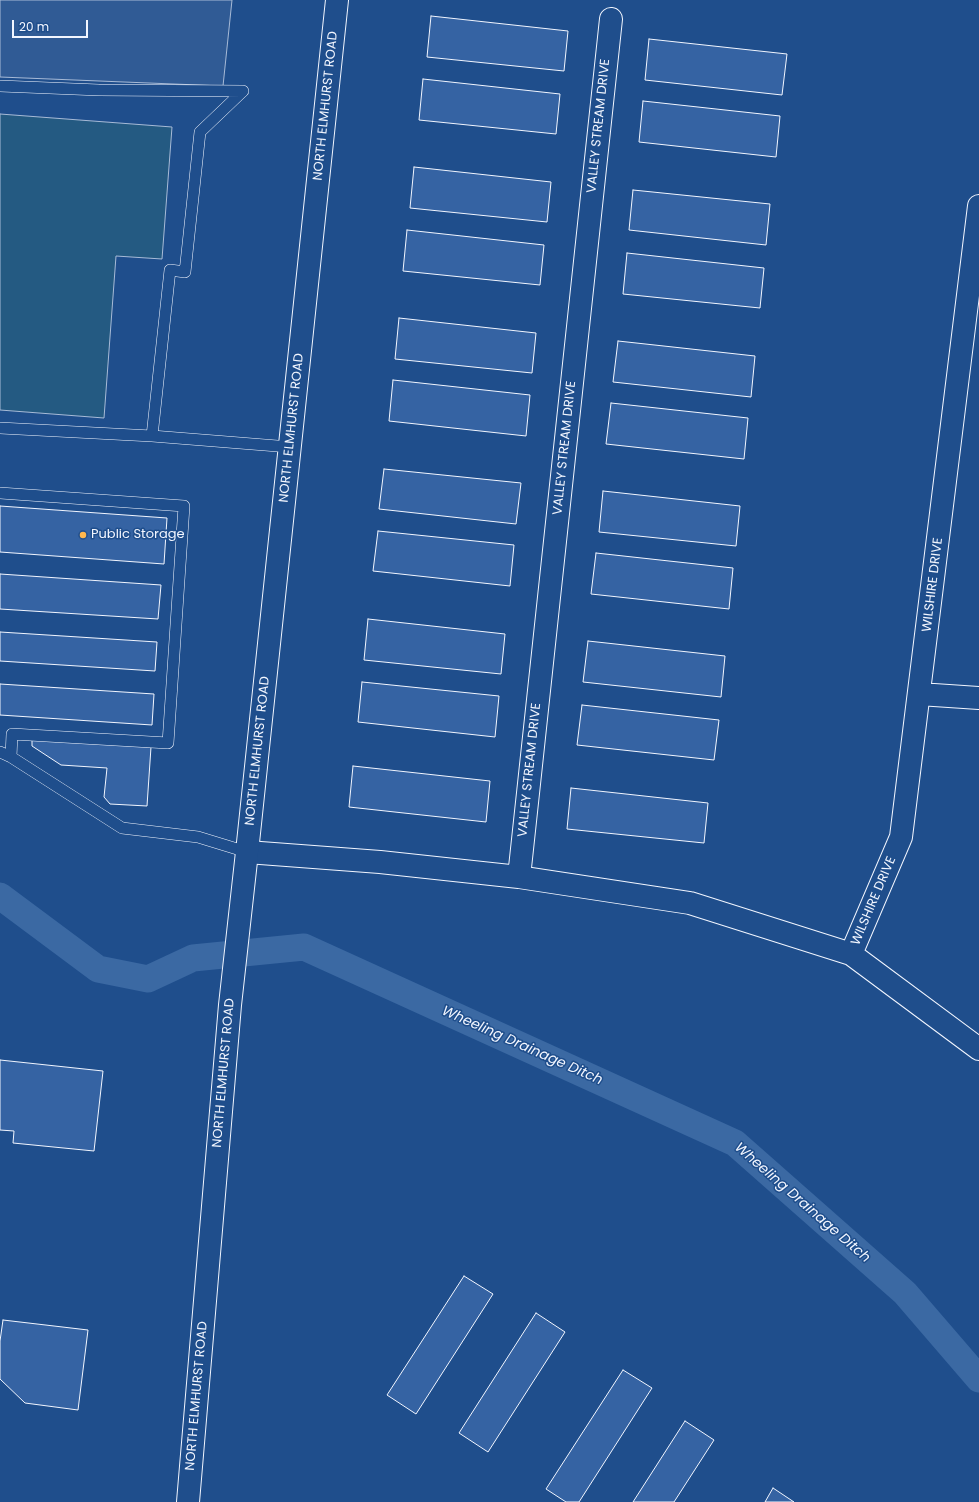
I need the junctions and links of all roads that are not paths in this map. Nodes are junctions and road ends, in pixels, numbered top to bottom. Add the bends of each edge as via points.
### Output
1 (337, 0) edge
2 (611, 19) dead end
3 (0, 86) edge
4 (979, 206) edge
5 (972, 318) edge
6 (0, 428) edge
7 (152, 436) junction
8 (290, 447) junction
9 (0, 493) edge
10 (919, 694) junction
11 (979, 698) edge
12 (0, 752) edge
13 (11, 757) junction
14 (247, 852) junction
15 (519, 877) junction
16 (851, 954) junction
17 (979, 1049) edge
18 (188, 1502) edge

1 - 8 street, NORTH ELMHURST ROAD
2 - 15 street, VALLEY STREAM DRIVE
3 - 7 lane via 243,91 200,132 185,272 170,270
4 - 5 street, WILSHIRE DRIVE
5 - 10 street, WILSHIRE DRIVE
6 - 7 lane
7 - 8 lane
8 - 14 street, NORTH ELMHURST ROAD
9 - 13 lane via 184,506 168,742 12,734
10 - 11 street
10 - 16 street, WILSHIRE DRIVE via 901,837
12 - 13 lane
13 - 14 lane via 122,828 198,837
14 - 15 street via 380,862
14 - 18 street, NORTH ELMHURST ROAD via 220,1108
15 - 16 street via 690,903
16 - 17 street

